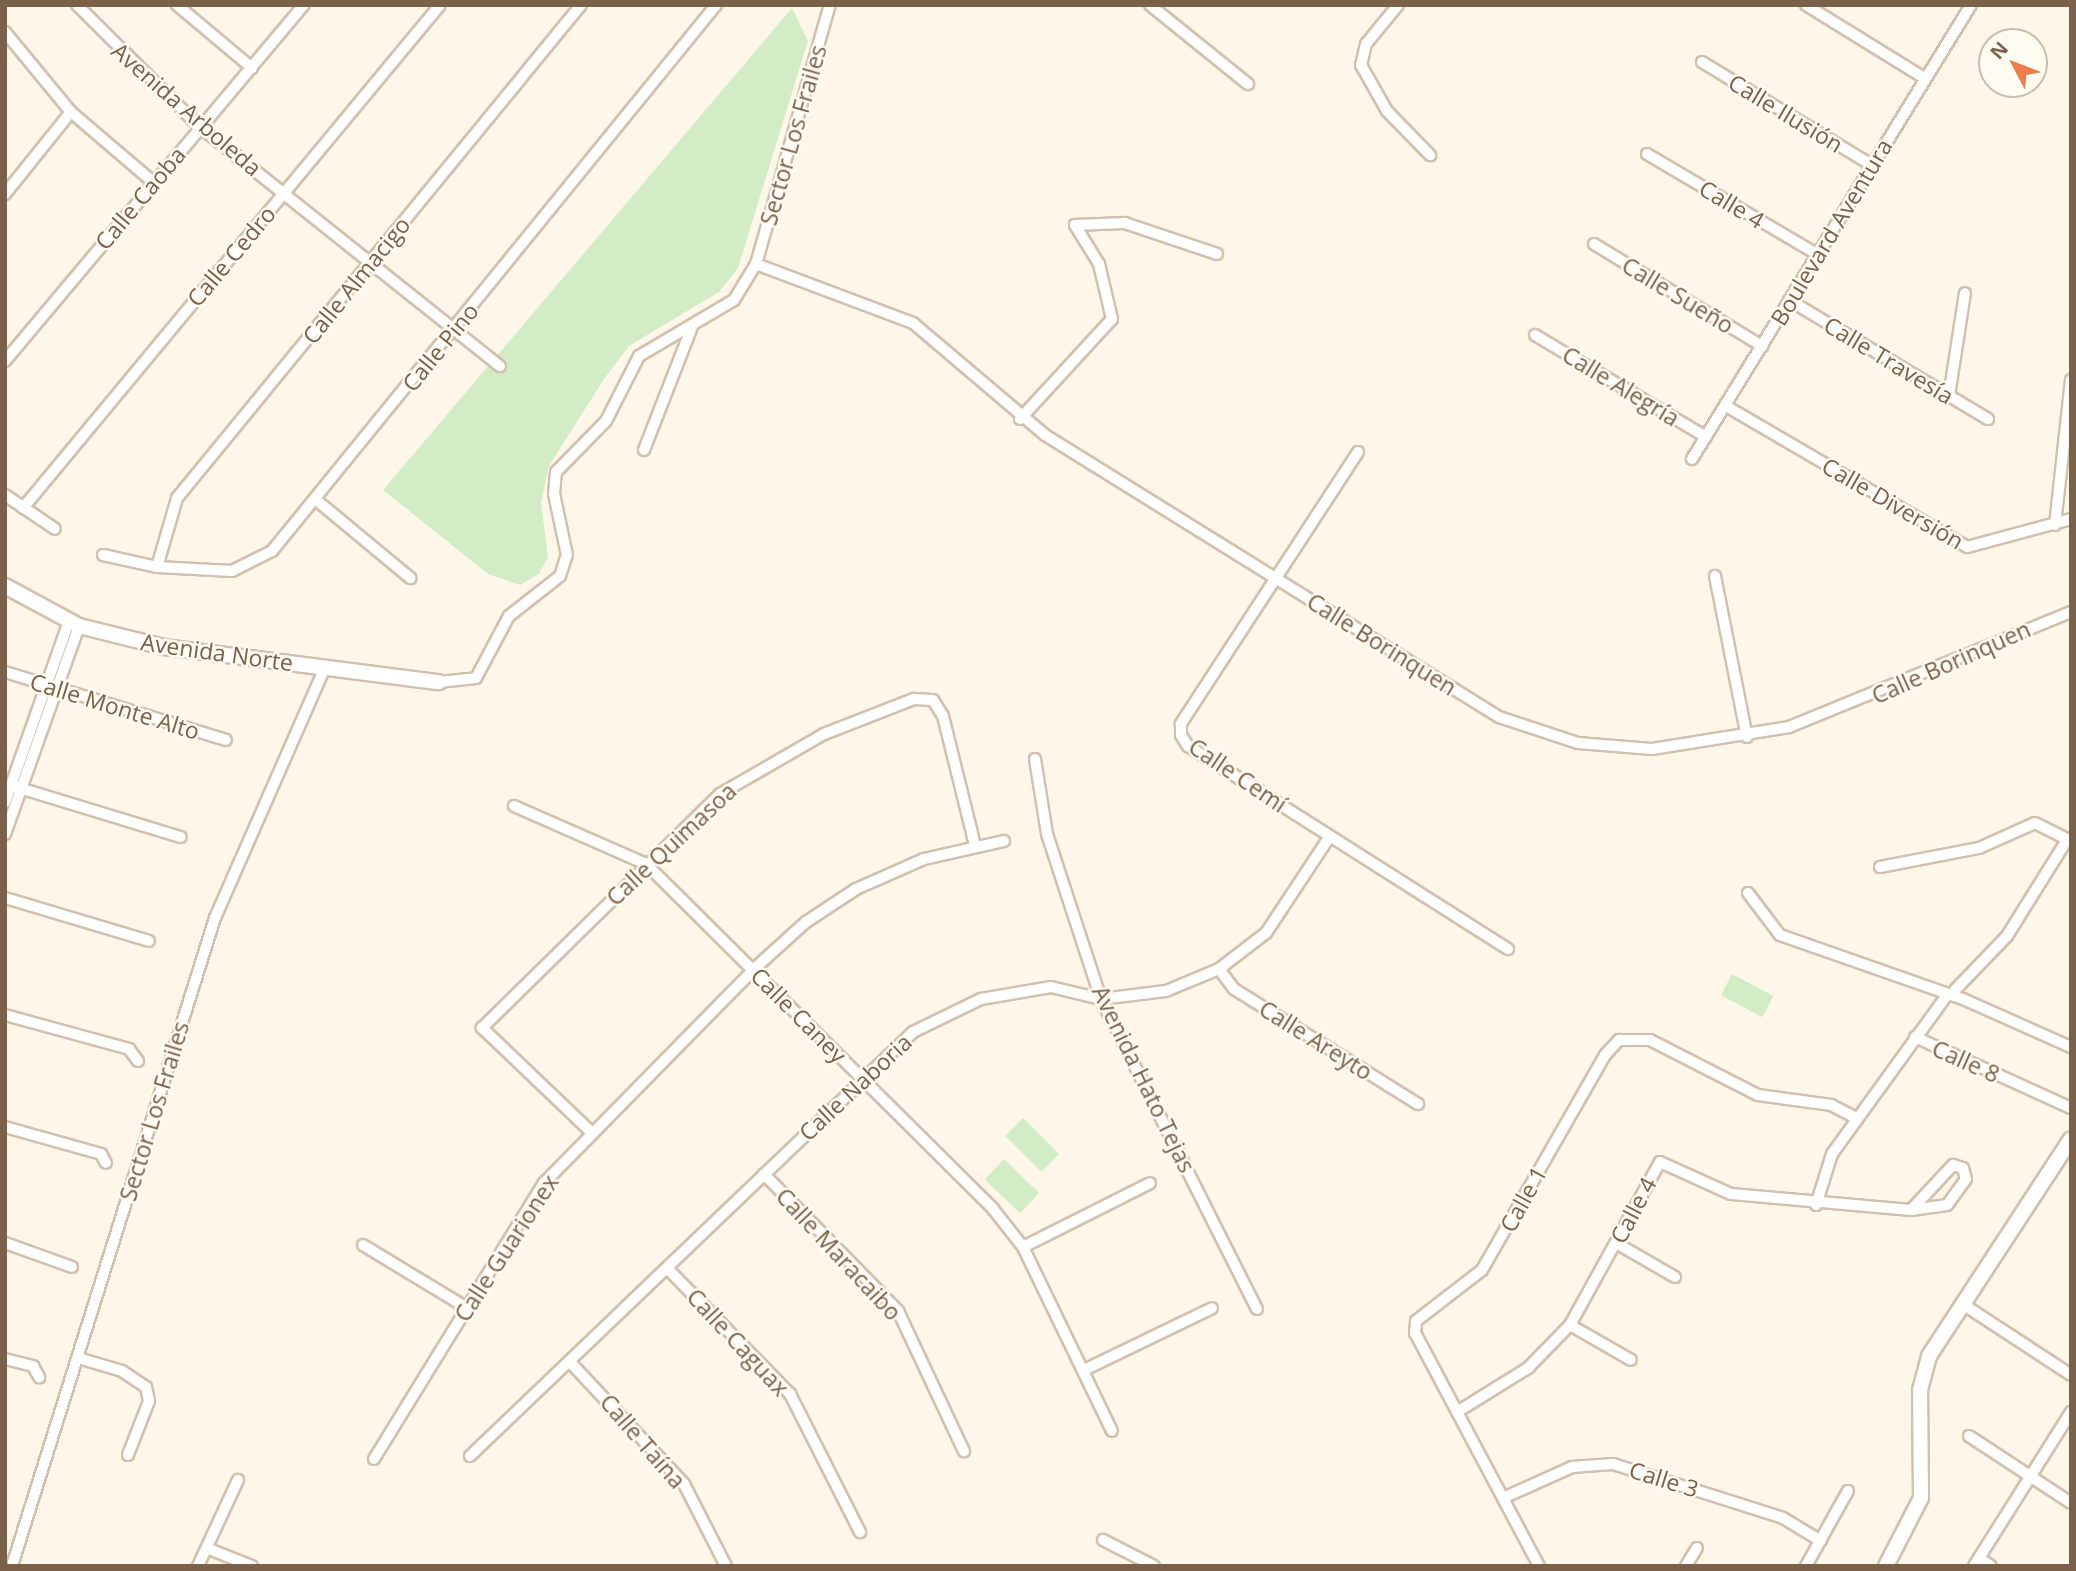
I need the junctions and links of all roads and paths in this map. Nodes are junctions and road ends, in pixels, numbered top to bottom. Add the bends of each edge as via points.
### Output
1 (77, 5) edge
2 (177, 5) edge
3 (304, 5) edge
4 (440, 5) edge
5 (581, 5) edge
6 (830, 5) edge
7 (1150, 5) edge
8 (1398, 5) edge
9 (1806, 5) edge
10 (1971, 5) edge
11 (717, 6) edge
12 (5, 32) edge
13 (1702, 62) dead end
14 (252, 68) junction
15 (1924, 78) junction
16 (1248, 84) dead end
17 (71, 112) junction
18 (199, 126) junction
19 (1647, 154) dead end
20 (1430, 155) dead end
21 (1870, 164) junction
22 (153, 182) junction
23 (284, 192) junction
24 (5, 194) edge
25 (1594, 244) dead end
26 (1217, 254) dead end
27 (1816, 254) junction
28 (372, 261) junction
29 (755, 264) junction
30 (1965, 293) dead end
31 (1789, 300) junction
32 (693, 327) junction
33 (455, 329) junction
34 (1535, 335) dead end
35 (1762, 346) junction
36 (5, 361) edge
37 (500, 366) dead end
38 (2071, 380) edge
39 (1949, 396) junction
40 (1726, 406) junction
41 (1020, 419) junction
42 (1988, 419) dead end
43 (1706, 437) junction
44 (644, 450) dead end
45 (1358, 452) dead end
46 (1692, 459) dead end
47 (5, 495) edge
48 (315, 499) junction
49 (23, 508) junction
50 (2071, 519) edge
51 (2055, 525) junction
52 (55, 529) dead end
53 (103, 555) dead end
54 (157, 567) junction
55 (1715, 576) dead end
56 (410, 578) dead end
57 (1278, 578) junction
58 (5, 586) edge
59 (2071, 612) edge
60 (74, 624) junction
61 (325, 667) junction
62 (5, 672) edge
63 (439, 682) joint
64 (50, 686) junction
65 (1747, 737) junction
66 (226, 740) dead end
67 (1035, 759) dead end
68 (12, 786) edge
69 (5, 802) edge
70 (514, 806) dead end
71 (5, 834) edge
72 (1329, 836) junction
73 (181, 837) dead end
74 (2069, 840) edge
75 (1004, 841) dead end
76 (975, 845) junction
77 (646, 864) junction
78 (1880, 867) dead end
79 (1748, 893) dead end
80 (5, 898) edge
81 (149, 941) dead end
82 (1508, 949) dead end
83 (754, 969) junction
84 (1219, 970) junction
85 (1955, 990) dead end
86 (1945, 998) dead end
87 (1101, 999) junction
88 (5, 1015) edge
89 (1915, 1037) junction
90 (2071, 1047) edge
91 (138, 1061) dead end
92 (861, 1077) junction
93 (1418, 1104) dead end
94 (2071, 1108) edge
95 (1856, 1118) junction
96 (5, 1127) edge
97 (591, 1132) junction
98 (2071, 1139) edge
99 (106, 1163) dead end
100 (764, 1174) junction
101 (1150, 1184) dead end
102 (1816, 1205) junction
103 (1911, 1210) junction
104 (5, 1243) edge
105 (1616, 1243) junction
106 (363, 1245) dead end
107 (1023, 1247) junction
108 (72, 1268) dead end
109 (668, 1269) junction
110 (1675, 1277) dead end
111 (1961, 1303) junction
112 (467, 1308) junction
113 (1212, 1308) dead end
114 (1257, 1309) dead end
115 (1570, 1325) junction
116 (78, 1358) junction
117 (5, 1359) edge
118 (1631, 1360) dead end
119 (570, 1362) junction
120 (1084, 1370) junction
121 (2071, 1375) edge
122 (39, 1377) dead end
123 (1457, 1412) junction
124 (2071, 1412) edge
125 (1112, 1431) dead end
126 (1969, 1436) dead end
127 (964, 1451) dead end
128 (128, 1455) dead end
129 (470, 1456) dead end
130 (374, 1459) dead end
131 (2032, 1478) junction
132 (238, 1480) dead end
133 (1848, 1492) dead end
134 (1503, 1498) junction
135 (2071, 1503) edge
136 (859, 1532) dead end
137 (1103, 1540) dead end
138 (1821, 1541) junction
139 (1697, 1548) dead end
140 (209, 1549) junction
141 (1977, 1562) edge
142 (12, 1566) edge
143 (198, 1566) edge
144 (252, 1566) edge
145 (726, 1566) edge
146 (1154, 1566) edge
147 (1539, 1566) edge
148 (1686, 1566) edge
149 (1806, 1566) edge
150 (1886, 1566) edge
151 (1992, 1566) edge

1 - 18 street, Avenida Arboleda
2 - 14 street
3 - 14 street, Calle Caoba
4 - 23 street, Calle Cedro
5 - 28 street, Calle Almacigo
6 - 29 street, Sector Los Frailes
7 - 16 street
8 - 20 street via 1366,44 1361,65 1388,111
9 - 15 street
10 - 15 street, Boulevard Aventura
11 - 33 street, Calle Pino
12 - 17 street
13 - 21 street, Calle Ilusión
14 - 18 street, Calle Caoba
15 - 21 street, Boulevard Aventura
17 - 22 street
17 - 24 street
18 - 22 street, Calle Caoba
18 - 23 street, Avenida Arboleda
19 - 27 street, Calle 4
21 - 27 street, Boulevard Aventura
22 - 36 street, Calle Caoba
23 - 28 street, Avenida Arboleda
23 - 49 street, Calle Cedro
25 - 35 street, Calle Sueño
26 - 41 street via 1125,223 1075,225 1099,264 1112,319
27 - 31 street, Boulevard Aventura
28 - 33 street, Avenida Arboleda
28 - 54 street, Calle Almacigo via 177,498
29 - 32 street, Sector Los Frailes via 734,300
29 - 41 street, Calle Borinquen via 913,323
30 - 39 street
31 - 35 street, Boulevard Aventura
31 - 39 street, Calle Travesía
32 - 44 street
32 - 63 street via 639,356 606,421 556,472 554,494 567,555 560,576 509,615 476,678
33 - 37 street, Avenida Arboleda
33 - 48 street, Calle Pino
34 - 43 street, Calle Alegría
35 - 40 street, Boulevard Aventura
38 - 51 street
39 - 42 street, Calle Travesía
40 - 43 street, Boulevard Aventura
40 - 51 street, Calle Diversión via 1967,547
41 - 57 street, Calle Borinquen
43 - 46 street, Boulevard Aventura
45 - 57 street, Calle Cemí
47 - 49 street
48 - 54 street, Calle Pino via 253,565 232,571
48 - 56 street
49 - 52 street
50 - 51 street, Calle Diversión
53 - 54 street, Calle Pino
55 - 65 street
57 - 65 street, Calle Borinquen via 1473,702 1538,731 1578,743 1652,749
57 - 72 street, Calle Cemí via 1181,735 1188,746
58 - 60 street, Avenida Norte
59 - 65 street, Calle Borinquen via 1830,714
60 - 61 street, Avenida Norte via 164,647
60 - 64 street
61 - 63 street, Avenida Norte
61 - 116 street, Sector Los Frailes via 215,918
62 - 64 street, Calle Monte Alto
64 - 66 street, Calle Monte Alto
64 - 68 street
67 - 87 street, Avenida Hato Tejas via 1047,834
68 - 69 street
68 - 71 street
68 - 73 street
70 - 77 street, Calle Caney
72 - 82 street, Calle Cemí
72 - 84 street, Calle Naboria via 1266,933
74 - 78 street via 2035,822 1979,848
74 - 85 street via 2007,936
75 - 76 street, Calle Guarionex
76 - 77 street, Calle Quimasoa via 943,716 933,701 914,699 767,762 720,794
76 - 83 street, Calle Guarionex via 924,859 856,890 806,922
77 - 83 street, Calle Caney
77 - 97 street, Calle Quimasoa via 482,1028
79 - 90 street via 1780,935 1963,999
80 - 81 street
83 - 92 street, Calle Caney
83 - 97 street, Calle Guarionex
84 - 87 street, Calle Naboria via 1166,990
84 - 93 street, Calle Areyto via 1234,989
86 - 89 street
87 - 92 street, Calle Naboria via 1051,987 981,999 913,1032
87 - 114 street, Avenida Hato Tejas
88 - 91 street via 129,1049
89 - 94 street, Calle 8
89 - 95 street, Calle 8
92 - 100 street, Calle Naboria
92 - 107 street, Calle Caney
95 - 102 street, Calle 8 via 1822,1172
95 - 123 street, Calle 1 via 1831,1105 1758,1095 1640,1037 1611,1046 1482,1270 1416,1321 1415,1333
96 - 99 street via 101,1154
97 - 112 street, Calle Guarionex via 544,1183
98 - 111 street
100 - 109 street, Calle Naboria
100 - 127 street, Calle Maracaibo via 898,1311
101 - 107 street
102 - 103 street, Calle 4
102 - 105 street, Calle 4 via 1731,1194 1663,1161
103 - 103 street, Calle 4 via 1947,1205 1966,1179 1964,1168 1947,1168
104 - 108 street
105 - 110 street
105 - 115 street, Calle 4
106 - 112 street
107 - 120 street, Calle Caney
109 - 119 street, Calle Naboria
109 - 136 street, Calle Caguax via 790,1394
111 - 121 street
111 - 150 street via 1921,1379 1924,1485 1912,1525
112 - 130 street, Calle Guarionex
113 - 120 street
115 - 118 street
115 - 123 street, Calle 4 via 1528,1368
116 - 128 street via 122,1371 146,1387 149,1401
116 - 142 street, Sector Los Frailes
117 - 122 street via 33,1366
119 - 129 street, Calle Naboria
119 - 145 street, Calle Taína via 684,1484
120 - 125 street, Calle Caney
123 - 134 street, Calle 1
124 - 131 street
126 - 131 street
131 - 135 street
131 - 141 street
132 - 140 street
133 - 138 street
134 - 138 street, Calle 3 via 1572,1467 1613,1464 1783,1518
134 - 147 street, Calle 1
137 - 146 street
138 - 149 street
139 - 148 street
140 - 143 street
140 - 144 street
141 - 151 street

